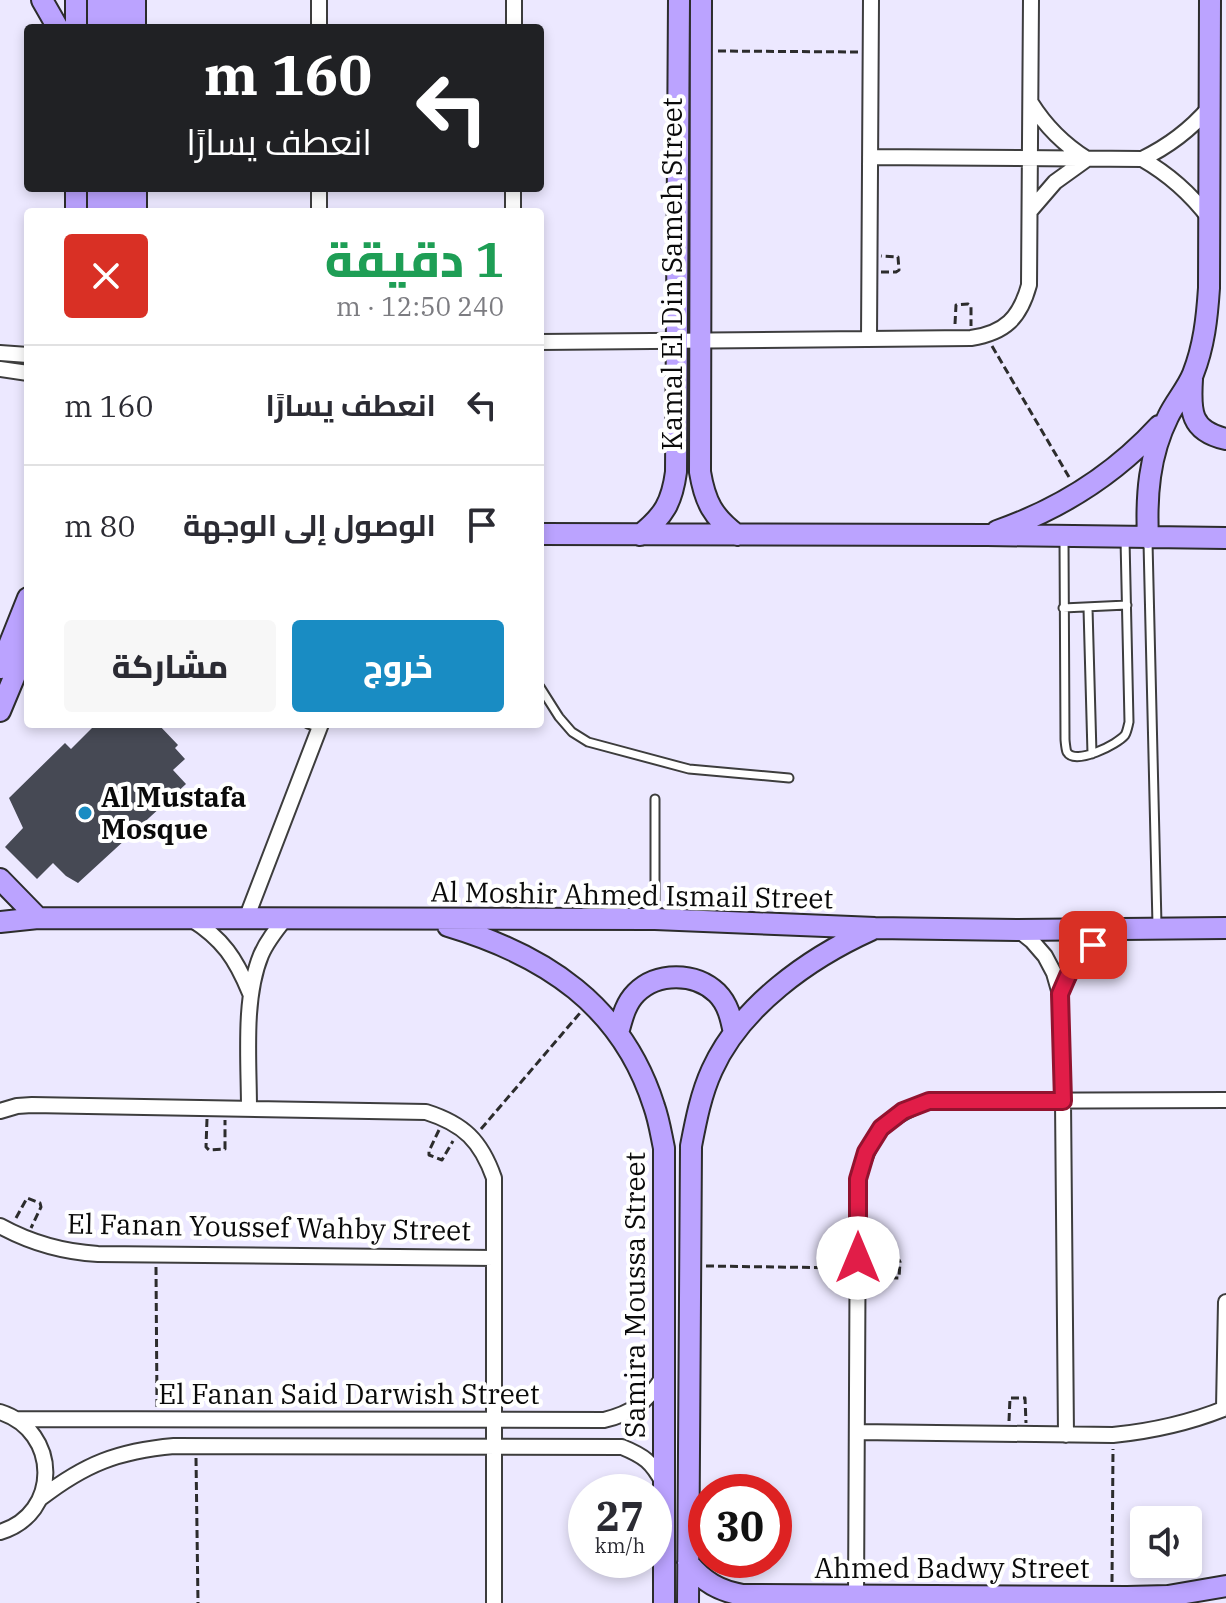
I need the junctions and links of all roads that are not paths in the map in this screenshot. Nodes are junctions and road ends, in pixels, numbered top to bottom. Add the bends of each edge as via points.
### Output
1 (42, 0) edge
2 (76, 0) edge
3 (98, 0) edge
4 (118, 0) edge
5 (135, 0) edge
6 (319, 0) edge
7 (514, 0) edge
8 (679, 0) edge
9 (701, 0) edge
10 (871, 0) edge
11 (1031, 0) edge
12 (1210, 0) edge
13 (56, 24) edge
14 (76, 24) edge
15 (98, 24) edge
16 (131, 24) edge
17 (132, 24) edge
18 (319, 24) edge
19 (514, 24) edge
20 (1030, 101) junction
21 (1209, 108) junction
22 (870, 157) junction
23 (1030, 158) junction
24 (1087, 159) junction
25 (1142, 159) junction
26 (1029, 212) junction
27 (1209, 218) junction
28 (869, 339) junction
29 (700, 340) junction
30 (677, 341) junction
31 (544, 342) edge
32 (0, 353) edge
33 (24, 355) edge
34 (0, 369) edge
35 (24, 372) edge
36 (1193, 375) junction
37 (1168, 417) junction
38 (1226, 439) edge
39 (544, 535) edge
40 (640, 535) junction
41 (737, 535) junction
42 (987, 535) junction
43 (1064, 537) junction
44 (1125, 538) junction
45 (1148, 538) junction
46 (1226, 538) edge
47 (1127, 605) junction
48 (24, 608) edge
49 (1063, 608) junction
50 (1088, 608) junction
51 (24, 654) edge
52 (0, 668) edge
53 (544, 693) edge
54 (0, 711) edge
55 (315, 728) edge
56 (1092, 754) junction
57 (789, 778) dead end
58 (655, 799) dead end
59 (0, 879) edge
60 (38, 918) junction
61 (190, 919) junction
62 (246, 919) junction
63 (285, 919) junction
64 (425, 919) junction
65 (655, 919) junction
66 (0, 922) edge
67 (875, 928) junction
68 (1123, 928) junction
69 (1157, 928) junction
70 (1226, 928) edge
71 (1017, 930) junction
72 (250, 993) junction
73 (1060, 994) junction
74 (618, 1033) junction
75 (734, 1033) junction
76 (1226, 1100) edge
77 (1063, 1101) junction
78 (249, 1109) junction
79 (0, 1111) edge
80 (4, 1228) edge
81 (494, 1258) junction
82 (1226, 1302) edge
83 (663, 1377) junction
84 (1225, 1408) edge
85 (0, 1412) edge
86 (17, 1419) junction
87 (494, 1421) junction
88 (857, 1432) junction
89 (1066, 1435) junction
90 (494, 1446) junction
91 (659, 1474) edge
92 (664, 1474) edge
93 (689, 1474) edge
94 (41, 1498) junction
95 (3, 1535) edge
96 (664, 1578) edge
97 (688, 1578) edge
98 (702, 1578) edge
99 (1226, 1586) edge
100 (856, 1599) edge
101 (494, 1603) edge
102 (664, 1603) edge
103 (688, 1603) edge

1 - 13 street
2 - 14 street
3 - 15 street
4 - 16 street
5 - 17 street
6 - 18 street
7 - 19 street
8 - 30 street, Kamal El Din Sameh Street
9 - 29 street, Kamal El Din Sameh Street
10 - 22 street
11 - 20 street
12 - 21 street
20 - 23 street
20 - 24 street via 1054,135
21 - 25 street via 1179,138
21 - 27 street
22 - 23 street
22 - 28 street
23 - 24 street
23 - 26 street
24 - 25 street
24 - 26 street via 1055,182
25 - 27 street via 1180,184
26 - 28 street via 1029,285 1015,317 1002,329 971,337
27 - 36 street via 1206,333
28 - 29 street
29 - 30 street
29 - 41 street, Kamal El Din Sameh Street via 703,491 716,516
30 - 31 street
30 - 40 street, Kamal El Din Sameh Street via 674,491 655,523
32 - 33 street
34 - 35 street
36 - 37 street
36 - 38 street via 1191,406 1197,424 1210,436
37 - 42 street via 1112,471 1079,494
37 - 45 street via 1150,473
39 - 40 street
40 - 41 street
41 - 42 street
42 - 43 street
43 - 44 street
43 - 49 lane
44 - 45 street
44 - 47 lane
45 - 46 street
45 - 69 lane
47 - 50 lane
47 - 56 lane via 1129,722 1123,737
48 - 52 street
49 - 50 lane
49 - 56 lane via 1067,751 1078,757
50 - 56 lane
51 - 54 street
53 - 57 lane via 572,732 588,742 689,769
55 - 62 street
58 - 65 lane
59 - 60 street
60 - 61 street, Al Moshir Ahmed Ismail Street
60 - 66 street, Al Moshir Ahmed Ismail Street
61 - 62 street, Al Moshir Ahmed Ismail Street
61 - 72 street via 221,942
62 - 63 street, Al Moshir Ahmed Ismail Street
63 - 64 street, Al Moshir Ahmed Ismail Street
63 - 72 street via 262,953
64 - 65 street, Al Moshir Ahmed Ismail Street
64 - 74 street, Samira Moussa Street via 479,935 558,974
65 - 67 street, Al Moshir Ahmed Ismail Street
67 - 71 street, Al Moshir Ahmed Ismail Street
67 - 75 street, Samira Moussa Street via 806,965 767,996
68 - 69 street, Al Moshir Ahmed Ismail Street
68 - 71 street, Al Moshir Ahmed Ismail Street
68 - 73 street via 1081,956
69 - 70 street, Al Moshir Ahmed Ismail Street
71 - 73 street via 1045,956
72 - 78 street
73 - 77 street
74 - 75 street via 623,1012 636,993 654,981 676,977 698,981 717,993 729,1011
74 - 83 street, Samira Moussa Street via 640,1069 664,1148
75 - 93 street, Samira Moussa Street via 698,1106 691,1146
76 - 77 street
77 - 88 street via 929,1101 903,1111 881,1128 866,1152 858,1179
77 - 89 street
78 - 79 street via 32,1105
78 - 81 street via 426,1112 461,1127 486,1157 494,1178
80 - 81 street, El Fanan Youssef Wahby Street via 76,1253
81 - 87 street
82 - 84 street
83 - 87 street, El Fanan Said Darwish Street via 639,1406 604,1420
83 - 92 street, Samira Moussa Street
84 - 89 street via 1140,1433
85 - 86 street
86 - 87 street, El Fanan Said Darwish Street
86 - 94 street via 41,1446 46,1481
87 - 90 street
88 - 89 street
88 - 100 street
90 - 91 street, El Fanan Said Darwish Street via 622,1447 640,1454
90 - 94 street, El Fanan Said Darwish Street via 145,1449 89,1466
90 - 101 street
94 - 95 street, El Fanan Said Darwish Street via 28,1517
96 - 102 street, Samira Moussa Street
97 - 103 street, Samira Moussa Street
98 - 100 street, Ahmed Badwy Street via 743,1595
99 - 100 street, Ahmed Badwy Street via 1168,1596

